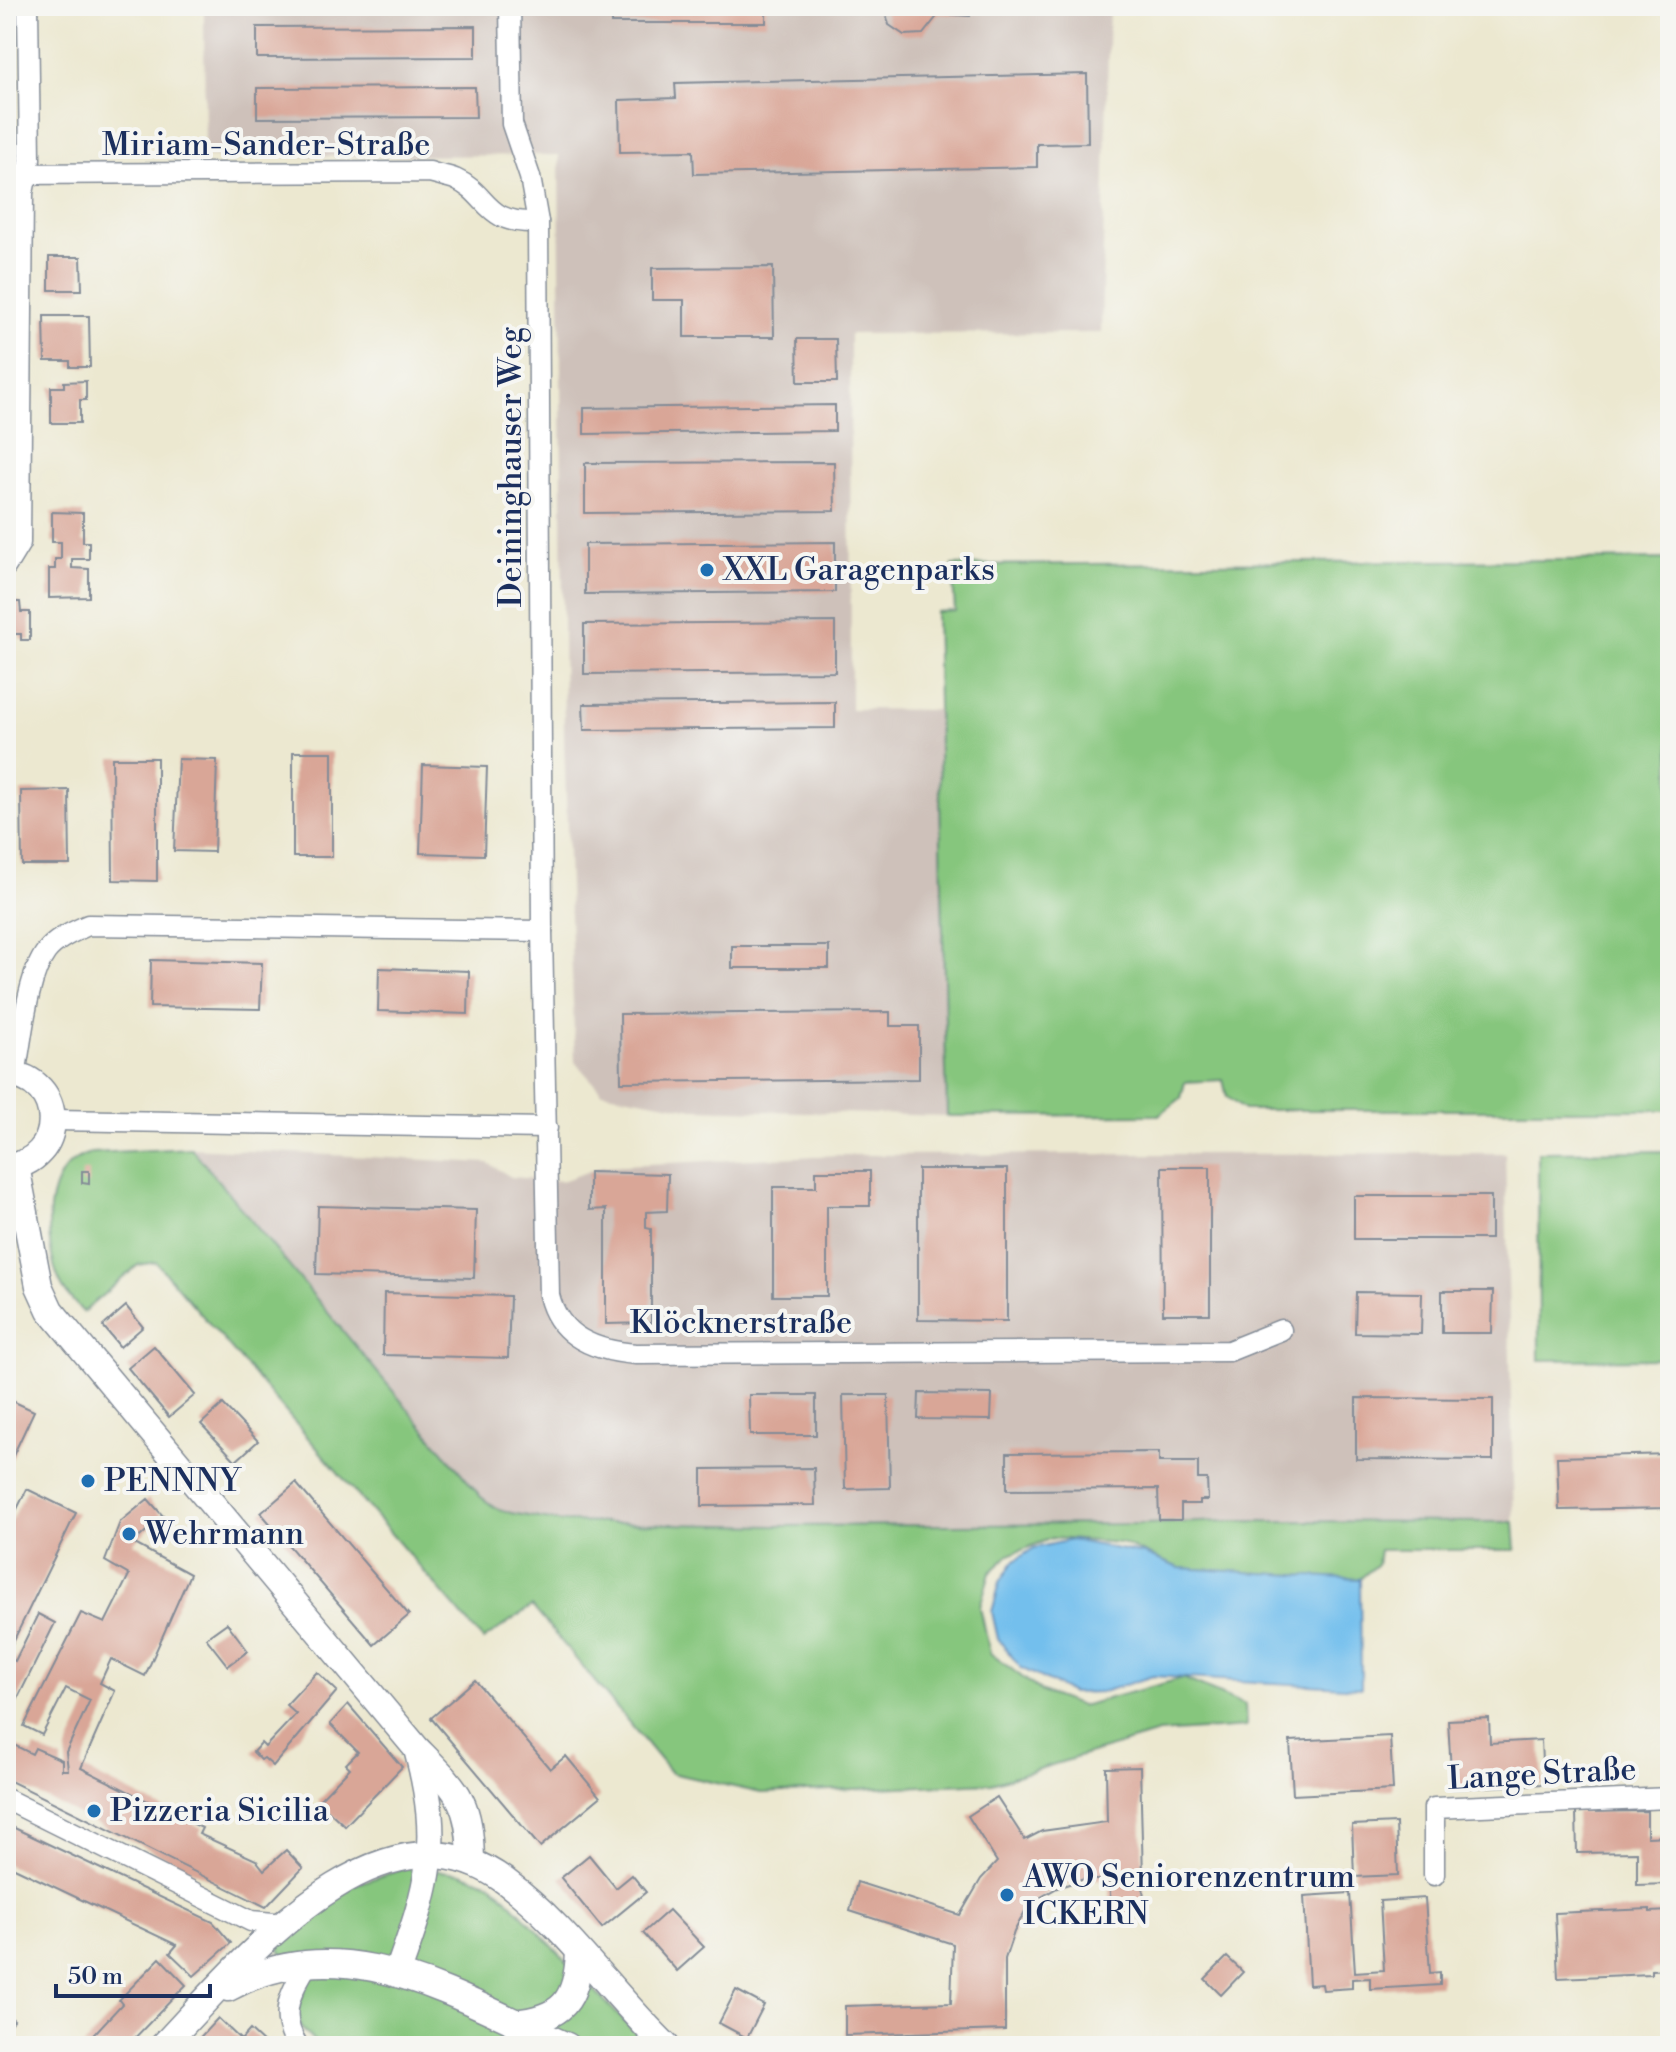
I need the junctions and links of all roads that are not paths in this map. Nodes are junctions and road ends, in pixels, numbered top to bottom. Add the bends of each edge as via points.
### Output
1 (28, 6) edge
2 (510, 6) edge
3 (16, 174) edge
4 (538, 222) junction
5 (6, 566) edge
6 (542, 931) junction
7 (10, 1074) edge
8 (54, 1120) junction
9 (547, 1128) junction
10 (11, 1166) edge
11 (1281, 1330) dead end
12 (417, 1749) junction
13 (1670, 1798) edge
14 (6, 1799) edge
15 (432, 1854) junction
16 (471, 1862) junction
17 (1434, 1875) dead end
18 (285, 1924) junction
19 (579, 1952) junction
20 (309, 1962) junction
21 (398, 1972) junction
22 (205, 2001) junction
23 (514, 2023) junction
24 (296, 2044) edge
25 (163, 2046) edge
26 (567, 2046) edge
27 (666, 2046) edge

1 - 3 street via 30,159
2 - 4 street, Deininghauser Weg via 512,124
3 - 4 street, Miriam-Sander-Straße via 430,172 457,180 499,217
3 - 5 street via 23,209 20,543
4 - 6 street, Deininghauser Weg
6 - 7 street via 88,925 46,952
6 - 9 street, Deininghauser Weg
7 - 8 main road via 28,1078 47,1095
8 - 9 street
8 - 10 main road via 43,1150 31,1161
9 - 11 street, Klöcknerstraße via 553,1313 578,1340 606,1352 1229,1351
10 - 12 main road via 39,1286 50,1310
12 - 15 main road via 430,1799
12 - 16 main road via 458,1791 466,1809
13 - 17 street, Lange Straße via 1434,1808
14 - 18 street via 251,1921
15 - 16 main road
15 - 18 main road via 344,1879
15 - 21 main road via 427,1887
16 - 19 main road via 530,1901
18 - 22 main road
19 - 23 main road via 572,1994 562,2008 549,2017
19 - 27 main road
20 - 21 main road via 350,1961
20 - 22 main road via 249,1977
20 - 24 street via 285,2013
21 - 23 main road
22 - 25 main road
23 - 26 main road

